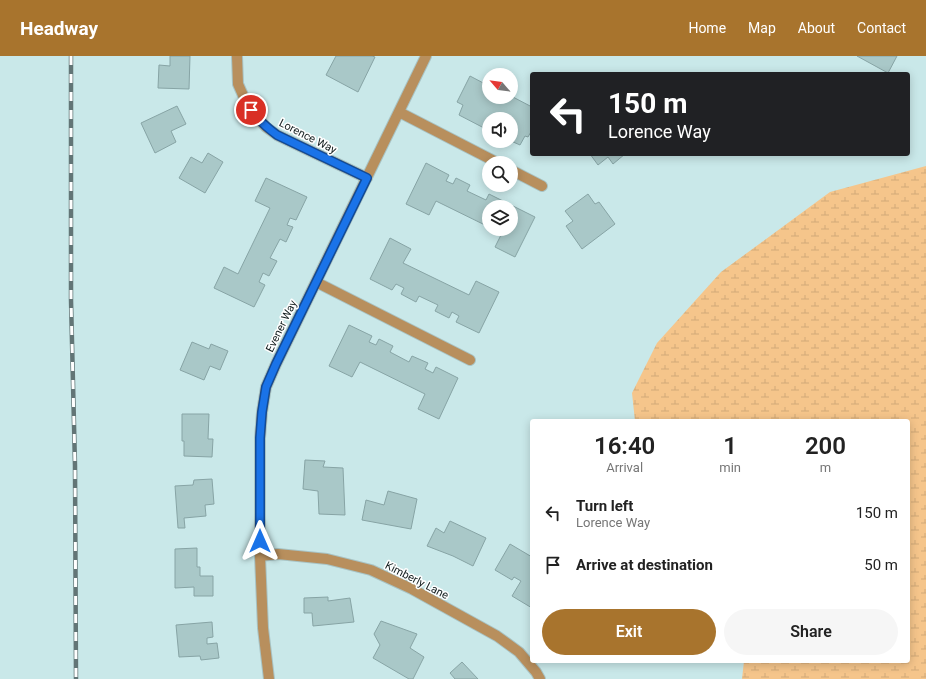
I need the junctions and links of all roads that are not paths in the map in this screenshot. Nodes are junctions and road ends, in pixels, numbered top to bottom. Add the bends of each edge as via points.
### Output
1 (238, 56) edge
2 (426, 56) edge
3 (399, 112) junction
4 (484, 156) edge
5 (518, 174) edge
6 (367, 178) junction
7 (542, 186) dead end
8 (316, 282) junction
9 (470, 360) dead end
10 (260, 556) junction
11 (269, 679) edge
12 (540, 679) edge

1 - 6 street, Lorence Way via 238,84 246,102 266,127 277,135
2 - 3 street, Evener Way
3 - 4 street
3 - 6 street, Evener Way
5 - 7 street
6 - 8 street, Evener Way
8 - 9 street
8 - 10 street, Evener Way via 266,387 260,438
10 - 11 street, Evener Way via 263,628
10 - 12 street, Kimberly Lane via 278,554 327,559 371,570 412,588 497,636 519,652

